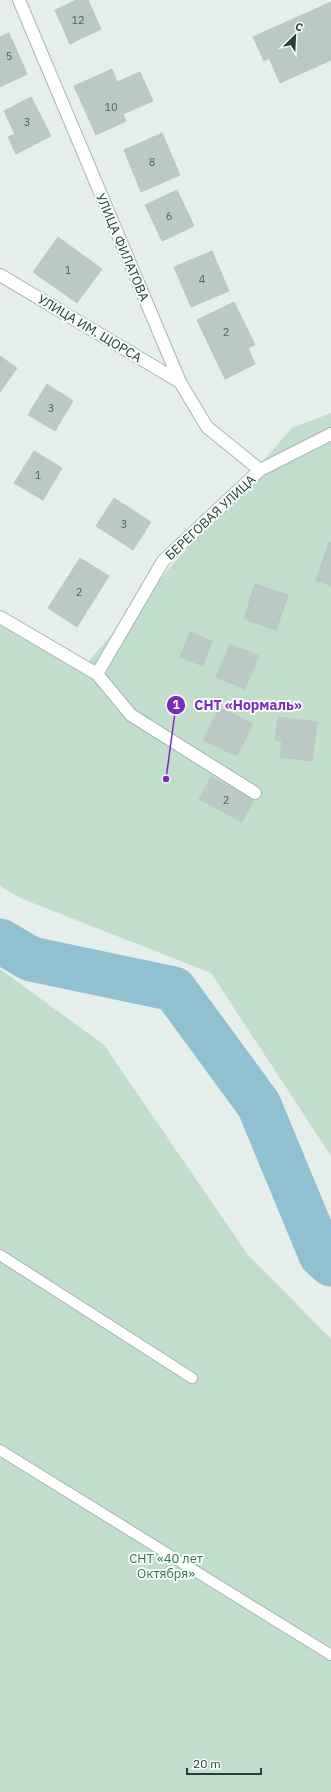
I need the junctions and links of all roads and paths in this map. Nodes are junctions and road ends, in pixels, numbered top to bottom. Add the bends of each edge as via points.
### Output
1 (20, 0) edge
2 (0, 275) edge
3 (180, 382) junction
4 (331, 434) edge
5 (260, 470) junction
6 (0, 617) edge
7 (97, 674) junction
8 (255, 793) dead end
9 (0, 1255) edge
10 (192, 1378) dead end
11 (0, 1450) edge
12 (331, 1655) edge

1 - 3 street, УЛИЦА ФИЛАТОВА
2 - 3 street, УЛИЦА ИМ. ЩОРСА
3 - 5 street, УЛИЦА ФИЛАТОВА via 207,426
4 - 5 street, БЕРЕГОВАЯ УЛИЦА
5 - 7 street, БЕРЕГОВАЯ УЛИЦА via 163,561
6 - 7 street
7 - 8 street via 131,716
9 - 10 lane
11 - 12 lane

